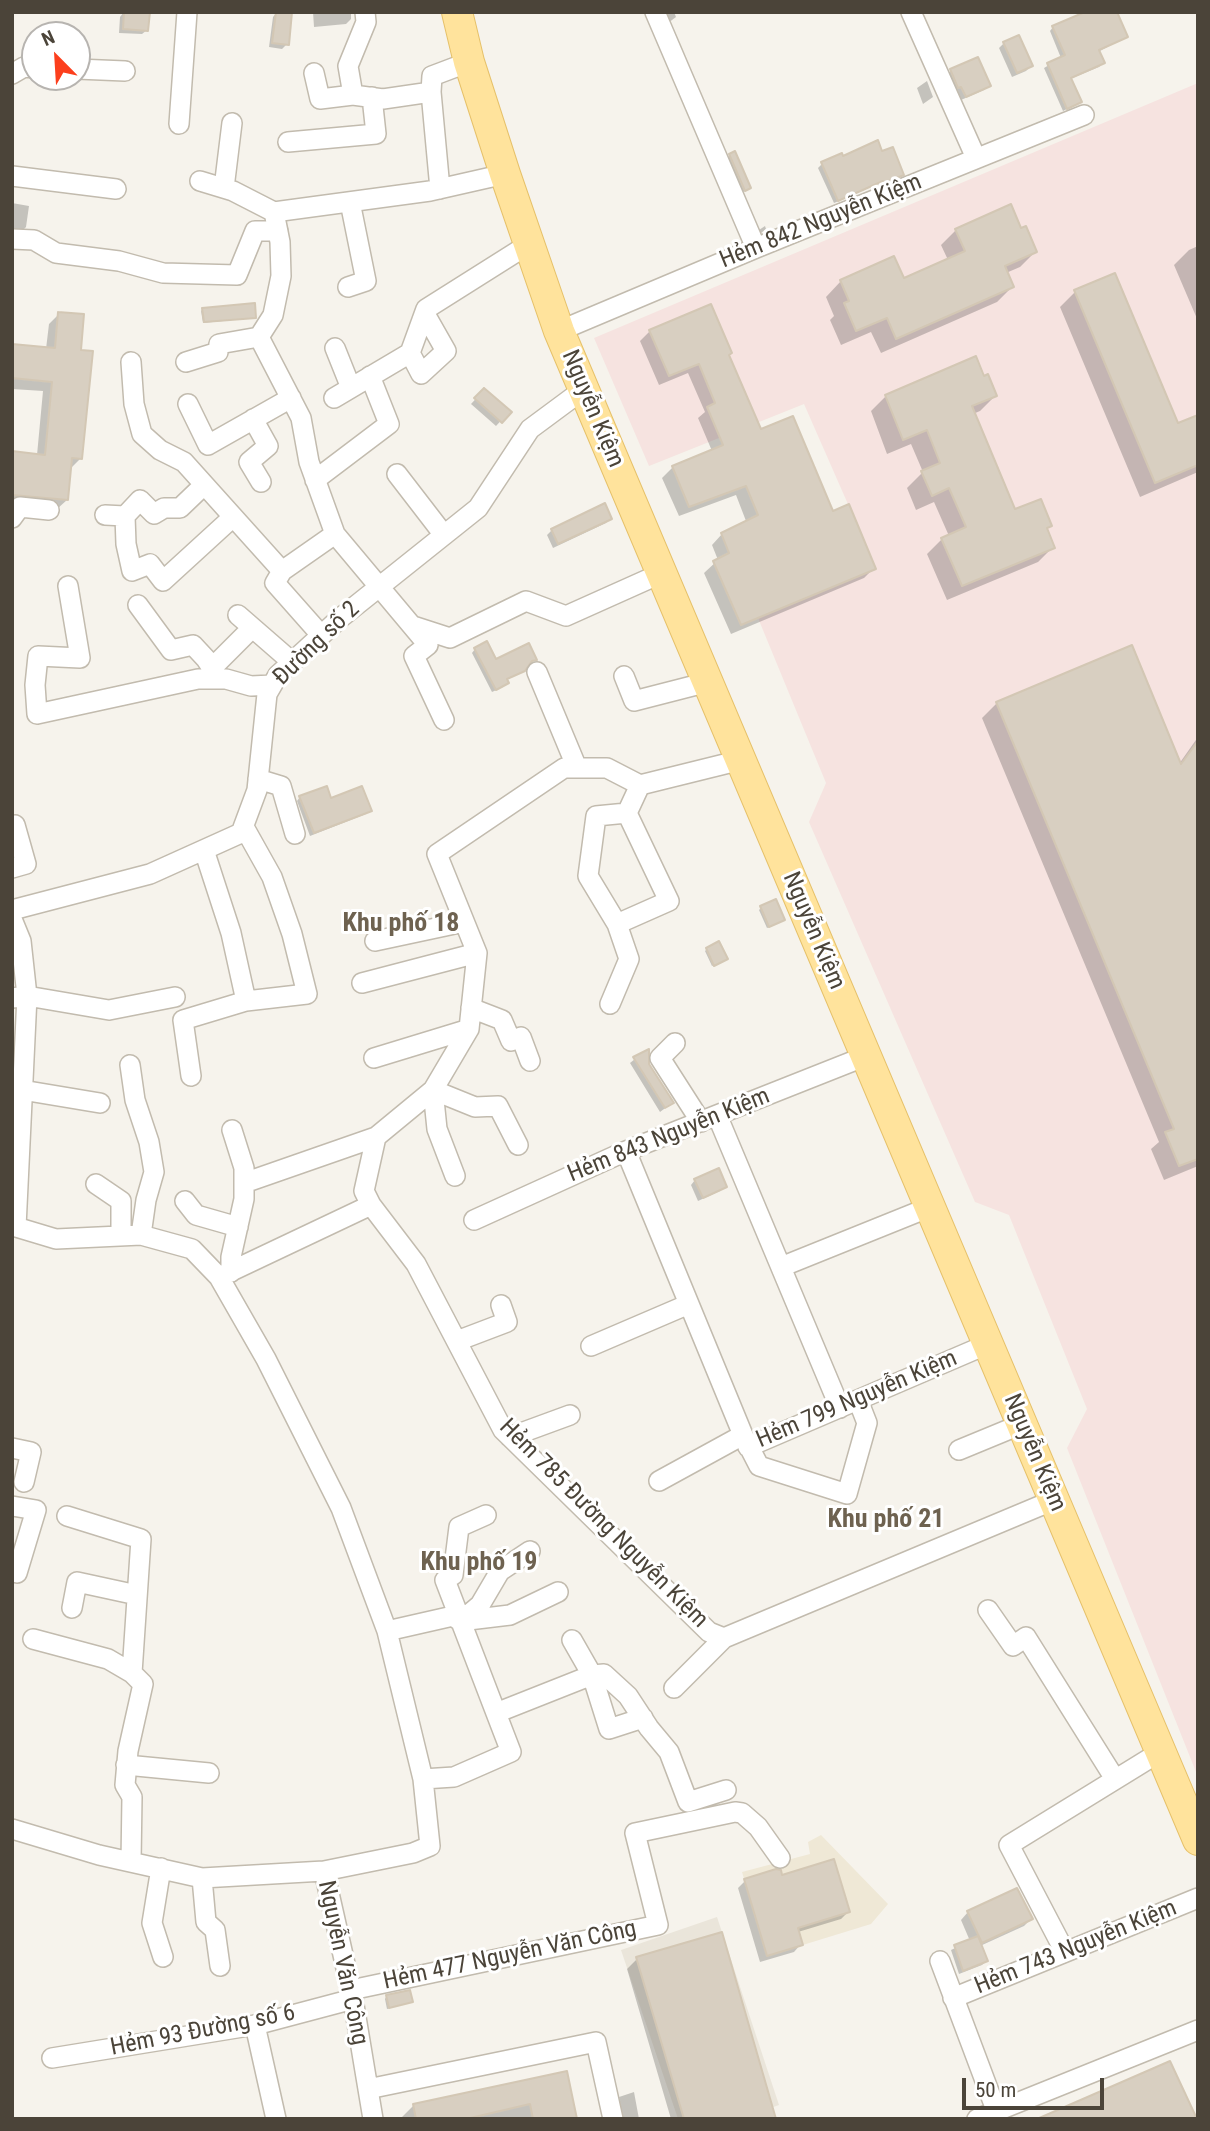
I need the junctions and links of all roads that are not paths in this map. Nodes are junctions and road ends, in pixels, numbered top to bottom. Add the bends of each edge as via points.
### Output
1 (187, 12) edge
2 (365, 12) edge
3 (457, 12) edge
4 (655, 12) edge
5 (911, 12) edge
6 (469, 62) junction
7 (91, 70) edge
8 (125, 71) dead end
9 (314, 73) dead end
10 (431, 92) junction
11 (362, 96) junction
12 (1084, 115) dead end
13 (232, 123) dead end
14 (179, 124) dead end
15 (288, 142) dead end
16 (976, 158) junction
17 (505, 174) junction
18 (12, 176) edge
19 (200, 181) dead end
20 (224, 188) junction
21 (116, 189) dead end
22 (440, 189) junction
23 (351, 202) junction
24 (276, 222) junction
25 (12, 239) edge
26 (529, 244) junction
27 (756, 248) junction
28 (348, 287) dead end
29 (425, 314) junction
30 (559, 331) junction
31 (259, 337) junction
32 (335, 348) dead end
33 (410, 353) junction
34 (131, 362) dead end
35 (186, 362) dead end
36 (370, 376) junction
37 (584, 389) junction
38 (291, 398) junction
39 (188, 404) dead end
40 (253, 419) junction
41 (397, 474) dead end
42 (315, 480) junction
43 (261, 481) dead end
44 (204, 485) junction
45 (48, 510) dead end
46 (105, 515) dead end
47 (125, 516) junction
48 (233, 517) junction
49 (12, 518) edge
50 (335, 534) junction
51 (444, 535) junction
52 (282, 571) junction
53 (662, 573) junction
54 (68, 586) dead end
55 (378, 587) junction
56 (138, 605) dead end
57 (414, 626) junction
58 (321, 635) junction
59 (292, 662) junction
60 (537, 672) dead end
61 (216, 674) junction
62 (624, 676) dead end
63 (708, 682) junction
64 (272, 685) junction
65 (444, 720) dead end
66 (741, 760) junction
67 (577, 768) junction
68 (258, 779) junction
69 (640, 785) junction
70 (627, 813) junction
71 (15, 825) dead end
72 (244, 827) junction
73 (295, 835) dead end
74 (204, 850) junction
75 (12, 868) edge
76 (12, 910) edge
77 (12, 919) edge
78 (464, 922) junction
79 (617, 924) junction
80 (374, 941) dead end
81 (17, 942) edge
82 (477, 953) junction
83 (362, 983) dead end
84 (20, 997) edge
85 (175, 997) dead end
86 (246, 1001) junction
87 (610, 1004) dead end
88 (471, 1008) junction
89 (469, 1029) junction
90 (675, 1043) dead end
91 (866, 1056) junction
92 (374, 1058) dead end
93 (530, 1061) dead end
94 (130, 1065) dead end
95 (191, 1076) dead end
96 (22, 1090) junction
97 (433, 1090) junction
98 (100, 1103) dead end
99 (709, 1118) junction
100 (232, 1130) dead end
101 (376, 1137) junction
102 (518, 1145) dead end
103 (626, 1151) junction
104 (455, 1176) dead end
105 (15, 1180) edge
106 (244, 1183) junction
107 (96, 1184) dead end
108 (185, 1201) dead end
109 (371, 1205) junction
110 (930, 1208) junction
111 (474, 1220) dead end
112 (238, 1227) junction
113 (141, 1235) junction
114 (121, 1236) junction
115 (781, 1267) junction
116 (225, 1274) junction
117 (689, 1304) junction
118 (501, 1305) dead end
119 (457, 1341) junction
120 (988, 1344) junction
121 (591, 1346) dead end
122 (849, 1404) junction
123 (570, 1415) dead end
124 (1022, 1424) junction
125 (510, 1437) junction
126 (745, 1441) junction
127 (12, 1448) edge
128 (960, 1450) dead end
129 (659, 1481) dead end
130 (24, 1482) dead end
131 (1054, 1500) junction
132 (12, 1506) edge
133 (486, 1515) dead end
134 (67, 1516) dead end
135 (530, 1551) dead end
136 (17, 1573) dead end
137 (558, 1592) dead end
138 (137, 1595) junction
139 (72, 1608) dead end
140 (988, 1611) dead end
141 (460, 1621) junction
142 (387, 1631) junction
143 (724, 1638) junction
144 (33, 1639) dead end
145 (572, 1640) dead end
146 (132, 1673) junction
147 (592, 1675) junction
148 (674, 1688) dead end
149 (496, 1713) junction
150 (643, 1718) junction
151 (1160, 1752) junction
152 (127, 1765) junction
153 (209, 1773) dead end
154 (423, 1779) junction
155 (1115, 1779) junction
156 (726, 1790) dead end
157 (12, 1829) edge
158 (1198, 1840) edge
159 (780, 1858) dead end
160 (131, 1861) junction
161 (161, 1868) junction
162 (324, 1871) junction
163 (202, 1878) junction
164 (1198, 1898) edge
165 (1065, 1952) junction
166 (163, 1957) dead end
167 (940, 1961) dead end
168 (220, 1966) dead end
169 (352, 1994) junction
170 (953, 1998) junction
171 (256, 2025) junction
172 (1198, 2030) edge
173 (52, 2058) dead end
174 (368, 2089) junction
175 (996, 2110) junction
176 (276, 2119) edge
177 (373, 2119) edge
178 (613, 2119) edge
179 (977, 2119) edge

1 - 14 street
2 - 11 street via 366,22 348,66
3 - 6 main road, Nguyễn Kiệm
4 - 27 street
5 - 16 street
6 - 10 street via 432,75
6 - 17 main road, Nguyễn Kiệm
7 - 8 street
9 - 11 street via 320,99
10 - 11 street via 383,99
10 - 22 street
11 - 15 street via 376,134
12 - 16 street, Hẻm 842 Nguyễn Kiệm
13 - 20 street
16 - 27 street, Hẻm 842 Nguyễn Kiệm
17 - 22 street
17 - 26 main road, Nguyễn Kiệm
18 - 21 street
19 - 20 street
20 - 24 street
22 - 23 street
23 - 24 street
23 - 28 street via 366,281
24 - 25 street via 255,231 237,275 163,273 119,261 56,253 34,240
24 - 31 street via 281,276 273,315
26 - 29 street via 426,309
26 - 30 main road, Nguyễn Kiệm
27 - 30 street, Hẻm 842 Nguyễn Kiệm
29 - 33 street
29 - 33 street via 446,351 422,374
30 - 37 main road, Nguyễn Kiệm
31 - 35 street via 219,344 218,352
31 - 38 street
32 - 36 street via 342,393
33 - 36 street
34 - 44 street via 142,434 184,462
36 - 42 street via 389,424
37 - 51 street, Đường số 2 via 530,429 478,508
37 - 53 main road, Nguyễn Kiệm
38 - 40 street
38 - 42 street via 301,418
39 - 40 street via 208,445
40 - 43 street via 268,446 249,462
41 - 51 street
42 - 50 street
44 - 47 street via 180,508 164,508 154,514 140,500
44 - 48 street
45 - 49 street via 20,507
46 - 47 street
47 - 48 street via 132,570 150,564 163,581
48 - 52 street
50 - 52 street
50 - 55 street
51 - 55 street, Đường số 2
52 - 58 street via 275,583
53 - 57 street via 566,616 526,601 450,638
53 - 63 main road, Nguyễn Kiệm
54 - 61 street via 80,658 38,656 37,714
55 - 57 street
55 - 58 street, Đường số 2
56 - 61 street via 171,650 193,645
57 - 65 street via 428,645 414,656
58 - 59 street, Đường số 2
59 - 61 street via 245,621
59 - 64 street, Đường số 2
60 - 67 street
61 - 64 street via 251,686
62 - 63 street via 634,701
63 - 66 main road, Nguyễn Kiệm
64 - 68 street, Đường số 2 via 267,694
66 - 69 street
66 - 91 main road, Nguyễn Kiệm
67 - 69 street via 607,768
67 - 78 street via 564,768 437,854
68 - 72 street, Đường số 2
68 - 73 street via 281,786
69 - 70 street
70 - 79 street via 596,816 588,876
70 - 79 street via 669,901
71 - 75 street via 26,863
72 - 74 street via 241,833
72 - 86 street via 272,877 307,994
74 - 76 street via 150,874
74 - 86 street via 231,933
77 - 81 street
78 - 80 street
78 - 82 street
79 - 87 street via 629,959
81 - 84 street
82 - 83 street
82 - 88 street
84 - 85 street via 109,1010
84 - 96 street
86 - 95 street via 183,1020
88 - 89 street
88 - 93 street via 502,1020 512,1041 521,1037
89 - 92 street
89 - 97 street
90 - 99 street via 660,1058
91 - 99 street, Hẻm 843 Nguyễn Kiệm
91 - 110 main road, Nguyễn Kiệm
94 - 113 street via 154,1172
96 - 98 street
96 - 105 street
97 - 101 street
97 - 102 street via 475,1107 498,1106
97 - 104 street via 437,1129
99 - 103 street, Hẻm 843 Nguyễn Kiệm
99 - 115 street
100 - 106 street
101 - 106 street
101 - 109 street via 364,1191
103 - 111 street, Hẻm 843 Nguyễn Kiệm
103 - 117 street
105 - 114 street via 16,1227 56,1239
106 - 112 street
107 - 114 street via 121,1200
108 - 112 street via 196,1215
109 - 116 street
109 - 119 street, Hẻm 785 Đường Nguyễn Kiệm via 416,1264
110 - 115 street
110 - 120 main road, Nguyễn Kiệm
112 - 116 street
113 - 114 street
113 - 116 street via 192,1249
115 - 122 street
116 - 142 street via 341,1508
117 - 121 street
117 - 126 street
118 - 119 street via 507,1322
119 - 125 street, Hẻm 785 Đường Nguyễn Kiệm
120 - 122 street, Hẻm 799 Nguyễn Kiệm
120 - 124 main road, Nguyễn Kiệm
122 - 126 street, Hẻm 799 Nguyễn Kiệm
122 - 126 street via 867,1423 847,1494 759,1466
123 - 125 street
124 - 128 street
124 - 131 main road, Nguyễn Kiệm
125 - 143 street, Hẻm 785 Đường Nguyễn Kiệm via 709,1632
126 - 129 street, Hẻm 799 Nguyễn Kiệm
127 - 130 street via 31,1452
131 - 143 street, Hẻm 785 Đường Nguyễn Kiệm
131 - 151 main road, Nguyễn Kiệm
132 - 136 street via 36,1510
133 - 141 street via 458,1527 453,1574 445,1580
134 - 138 street via 141,1539
135 - 141 street via 500,1571 480,1605
137 - 141 street via 510,1615
138 - 139 street via 77,1583
138 - 146 street
140 - 155 street via 1013,1646 1026,1637
141 - 142 street via 453,1616
141 - 149 street
142 - 154 street
143 - 148 street
144 - 146 street via 108,1659
145 - 147 street
146 - 152 street via 143,1684
147 - 149 street
147 - 150 street via 604,1674
147 - 150 street via 609,1729
149 - 154 street via 511,1752 454,1777
150 - 156 street via 669,1752 688,1802
151 - 155 street
151 - 158 main road, Nguyễn Kiệm
152 - 153 street
152 - 160 street via 125,1785 132,1797
154 - 162 street via 430,1846
155 - 165 street via 1009,1844
157 - 160 street, Nguyễn Văn Công
159 - 169 street, Hẻm 477 Nguyễn Văn Công via 742,1813 635,1833 658,1925
160 - 161 street, Nguyễn Văn Công
161 - 163 street, Nguyễn Văn Công
161 - 166 street via 152,1923
162 - 163 street, Nguyễn Văn Công
162 - 169 street, Nguyễn Văn Công
163 - 168 street via 206,1922 215,1930
164 - 165 street, Hẻm 743 Nguyễn Kiệm
165 - 170 street, Hẻm 743 Nguyễn Kiệm
167 - 170 street, Hẻm 743 Nguyễn Kiệm
169 - 171 street, Hẻm 93 Đường số 6
169 - 174 street, Nguyễn Văn Công
170 - 175 street, Hẻm 743 Nguyễn Kiệm
171 - 173 street, Hẻm 93 Đường số 6
171 - 176 street
172 - 175 street
174 - 177 street, Nguyễn Văn Công
174 - 178 street via 596,2042
175 - 179 street

